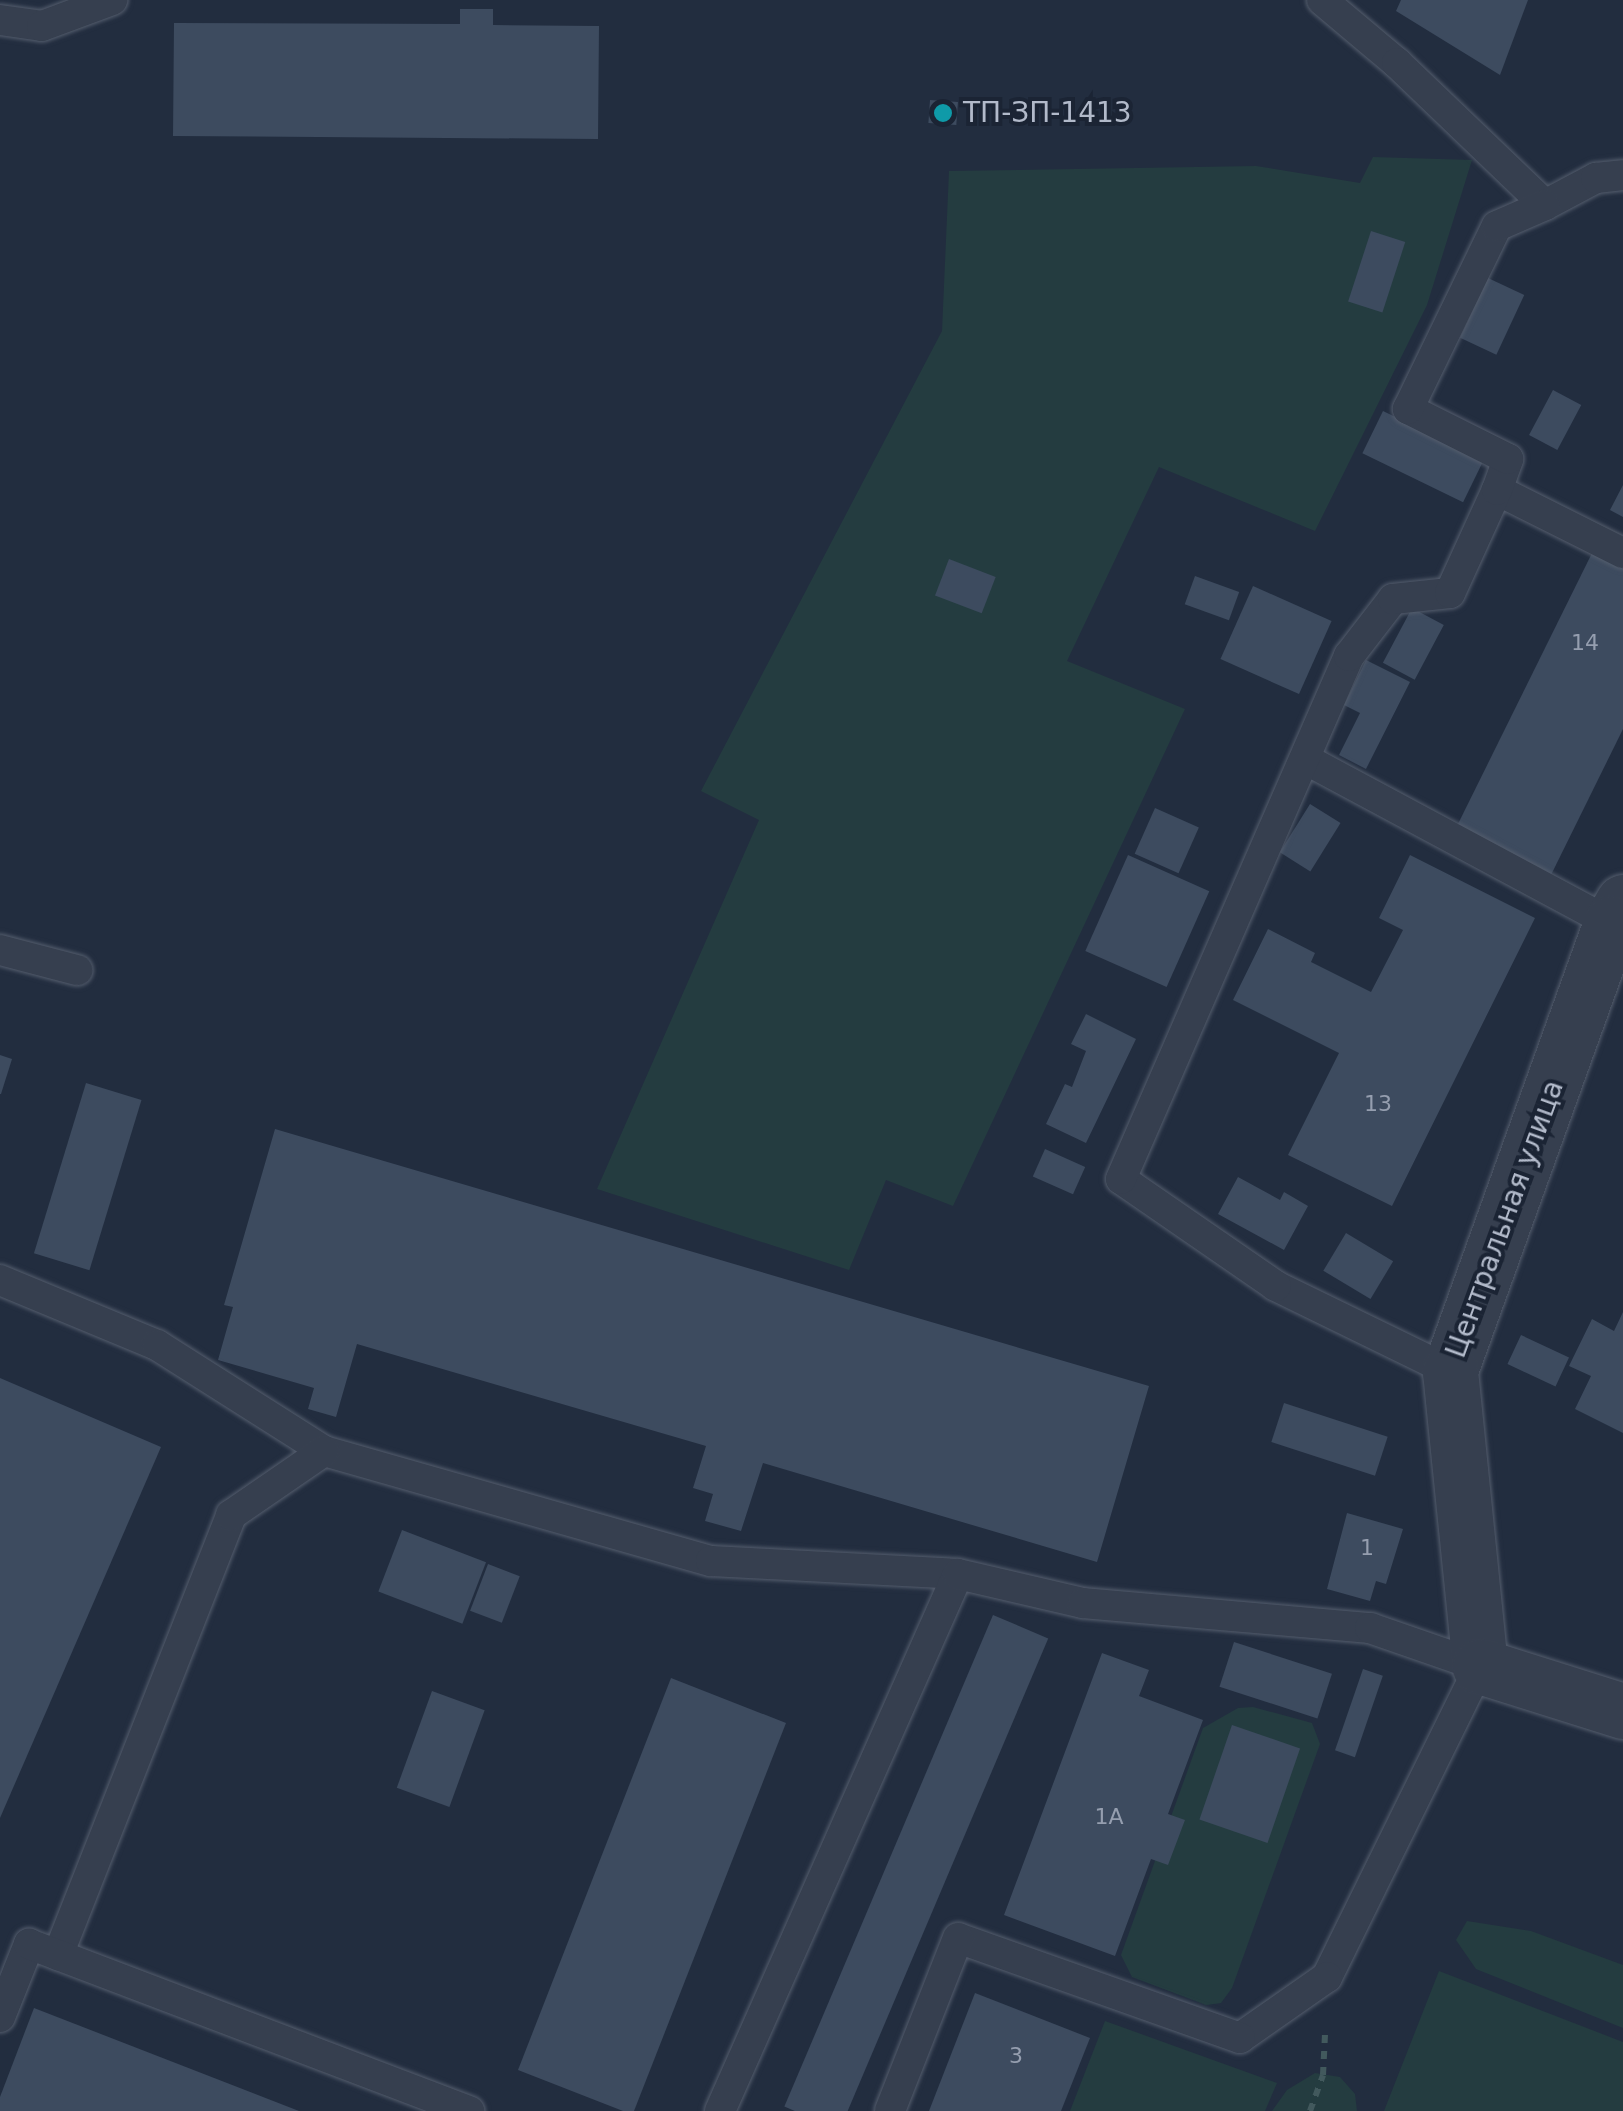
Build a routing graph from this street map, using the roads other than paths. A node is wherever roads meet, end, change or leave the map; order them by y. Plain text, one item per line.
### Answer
1 (112, 0) edge
2 (1322, 0) edge
3 (0, 20) edge
4 (1623, 175) edge
5 (1545, 206) junction
6 (1498, 490) junction
7 (1623, 553) edge
8 (1305, 759) junction
9 (1617, 912) edge
10 (0, 950) edge
11 (77, 970) dead end
12 (0, 1280) edge
13 (1450, 1371) junction
14 (324, 1452) junction
15 (958, 1574) junction
16 (1480, 1666) junction
17 (1623, 1711) edge
18 (58, 1955) junction
19 (0, 2016) edge
20 (469, 2111) edge
21 (720, 2111) edge
22 (890, 2111) edge

1 - 3 lane
2 - 5 lane
4 - 5 lane
5 - 6 lane
6 - 7 lane
6 - 8 lane
8 - 9 lane
8 - 13 lane
9 - 13 street, Центральная улица
10 - 11 lane
12 - 14 lane
13 - 16 street, Центральная улица
14 - 15 lane
14 - 18 lane
15 - 16 lane
15 - 21 lane
16 - 17 street
16 - 22 lane
18 - 19 lane
18 - 20 lane

